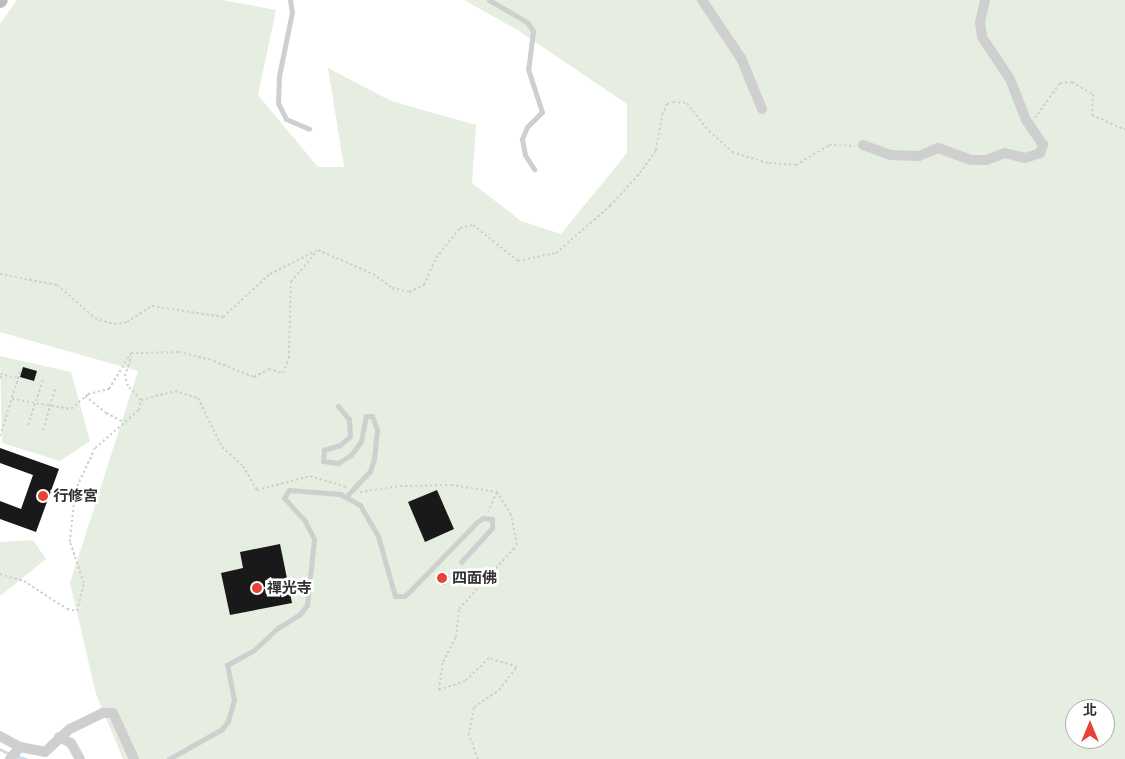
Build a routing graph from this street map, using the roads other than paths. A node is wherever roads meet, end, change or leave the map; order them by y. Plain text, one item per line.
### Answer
1 (290, 0) edge
2 (489, 0) edge
3 (702, 0) edge
4 (985, 0) edge
5 (762, 109) dead end
6 (309, 129) dead end
7 (863, 146) road end
8 (534, 169) dead end
9 (338, 406) dead end
10 (346, 497) junction
11 (461, 562) dead end
12 (0, 736) edge
13 (59, 737) junction
14 (20, 747) junction
15 (10, 759) edge
16 (80, 759) edge
17 (134, 759) edge
18 (169, 759) edge

1 - 6 lane
2 - 8 lane
3 - 5 street
4 - 7 street
9 - 10 lane
10 - 11 lane
10 - 18 lane
12 - 14 street
13 - 14 street
13 - 16 street
13 - 17 street
14 - 15 street

